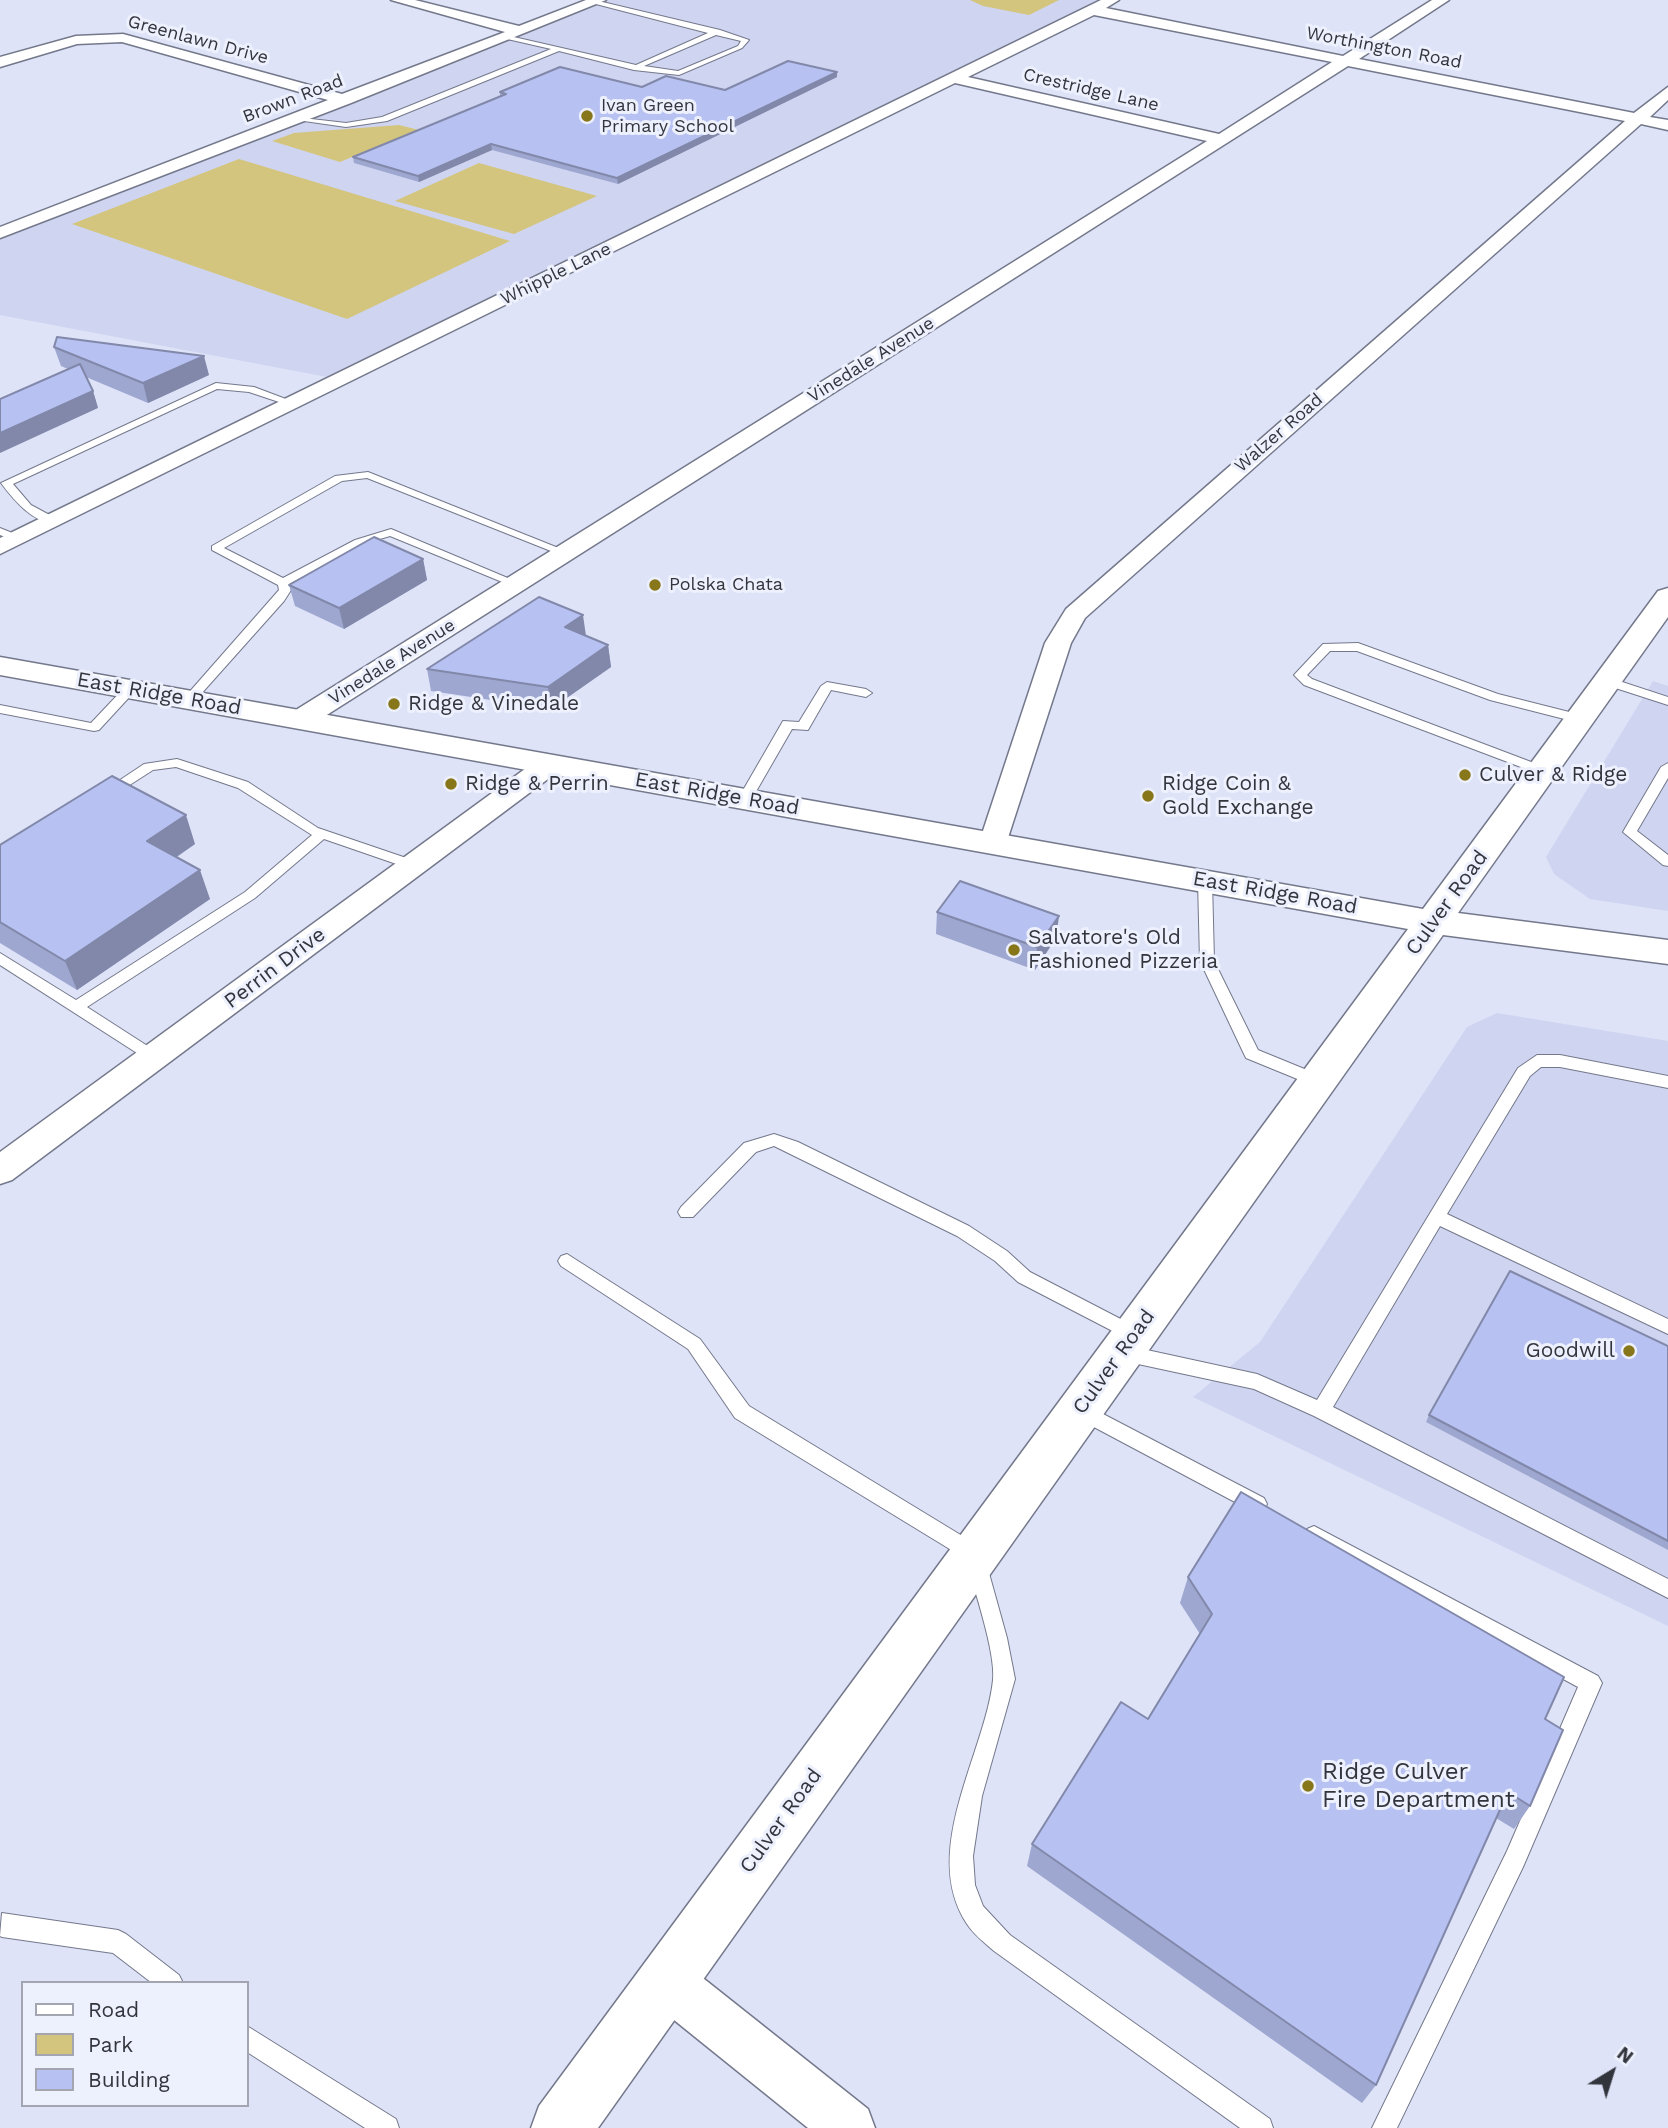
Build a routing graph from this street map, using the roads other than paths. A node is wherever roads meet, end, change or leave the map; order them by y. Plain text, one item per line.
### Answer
1 (398, 0) edge
2 (1112, 0) edge
3 (1442, 0) edge
4 (596, 1) edge
5 (1092, 10) junction
6 (718, 31) junction
7 (513, 34) junction
8 (558, 49) junction
9 (1346, 61) junction
10 (0, 62) edge
11 (634, 68) junction
12 (953, 78) junction
13 (1668, 92) edge
14 (345, 100) junction
15 (1637, 118) junction
16 (294, 119) junction
17 (1668, 125) edge
18 (1221, 139) junction
19 (0, 221) edge
20 (21, 225) junction
21 (0, 233) edge
22 (294, 404) junction
23 (53, 522) junction
24 (6, 539) edge
25 (565, 553) junction
26 (283, 583) junction
27 (516, 584) junction
28 (1668, 597) edge
29 (1, 667) edge
30 (1607, 681) junction
31 (130, 689) junction
32 (866, 693) dead end
33 (189, 700) junction
34 (1668, 701) edge
35 (0, 709) edge
36 (301, 719) junction
37 (1580, 719) junction
38 (550, 764) junction
39 (1668, 767) edge
40 (1542, 771) junction
41 (745, 799) junction
42 (92, 802) edge
43 (322, 834) junction
44 (994, 843) junction
45 (1668, 862) edge
46 (413, 866) junction
47 (1205, 881) junction
48 (1433, 922) junction
49 (1668, 953) edge
50 (0, 958) edge
51 (1668, 977) edge
52 (75, 1008) junction
53 (153, 1058) junction
54 (1318, 1081) junction
55 (1668, 1082) edge
56 (0, 1171) edge
57 (687, 1212) dead end
58 (1439, 1218) junction
59 (567, 1261) dead end
60 (1668, 1327) edge
61 (1128, 1343) junction
62 (1080, 1409) junction
63 (1321, 1410) junction
64 (1275, 1514) edge
65 (1299, 1527) edge
66 (975, 1554) junction
67 (1668, 1590) edge
68 (2, 1925) edge
69 (666, 1980) junction
70 (168, 1981) edge
71 (248, 2039) edge
72 (387, 2128) edge
73 (561, 2128) edge
74 (849, 2128) edge
75 (1261, 2128) edge
76 (1384, 2128) edge

1 - 7 street
2 - 5 street, Whipple Lane
3 - 9 street, Vinedale Avenue
4 - 6 lane
4 - 7 street, Brown Road
5 - 9 street, Worthington Road
5 - 12 street, Whipple Lane
6 - 11 lane
6 - 11 lane
7 - 8 lane
7 - 14 street, Brown Road
8 - 11 lane
8 - 16 lane
9 - 15 street, Worthington Road
9 - 18 street, Vinedale Avenue
10 - 14 street, Greenlawn Drive
12 - 18 street, Crestridge Lane
12 - 22 street, Whipple Lane
13 - 15 street, Walzer Road
14 - 16 street, Brown Road
15 - 17 street, Worthington Road
15 - 44 street, Walzer Road
16 - 20 street, Brown Road
18 - 25 street, Vinedale Avenue
19 - 20 street
20 - 21 street, Brown Road
22 - 23 street, Whipple Lane
22 - 23 lane
23 - 24 street, Whipple Lane
25 - 26 lane
25 - 27 street, Vinedale Avenue
26 - 27 lane
26 - 33 lane
27 - 36 street, Vinedale Avenue
28 - 30 main road, Culver Road
29 - 31 main road, East Ridge Road
30 - 34 lane
30 - 37 main road, Culver Road
31 - 33 main road, East Ridge Road
31 - 35 lane
32 - 41 lane
33 - 36 main road, East Ridge Road
36 - 38 main road, East Ridge Road
37 - 40 main road, Culver Road
37 - 40 lane
38 - 41 main road, East Ridge Road
38 - 46 street, Perrin Drive
39 - 45 lane
40 - 48 main road, Culver Road
41 - 44 main road, East Ridge Road
42 - 43 lane
43 - 46 lane
43 - 52 lane
44 - 47 main road, East Ridge Road
46 - 53 street, Perrin Drive
47 - 48 main road, East Ridge Road
47 - 54 lane
48 - 49 main road, East Ridge Road
48 - 51 main road, East Ridge Road
48 - 54 main road, Culver Road
50 - 52 lane
52 - 53 lane
53 - 56 street, Perrin Drive
54 - 61 main road, Culver Road
55 - 58 lane
57 - 61 lane
58 - 60 lane
58 - 63 lane
59 - 66 lane
61 - 62 main road, Culver Road
61 - 63 lane
62 - 64 lane
62 - 66 main road, Culver Road
63 - 67 lane
65 - 76 lane
66 - 69 main road, Culver Road
66 - 75 lane
68 - 70 lane
69 - 73 main road, Culver Road
69 - 74 street
71 - 72 lane

